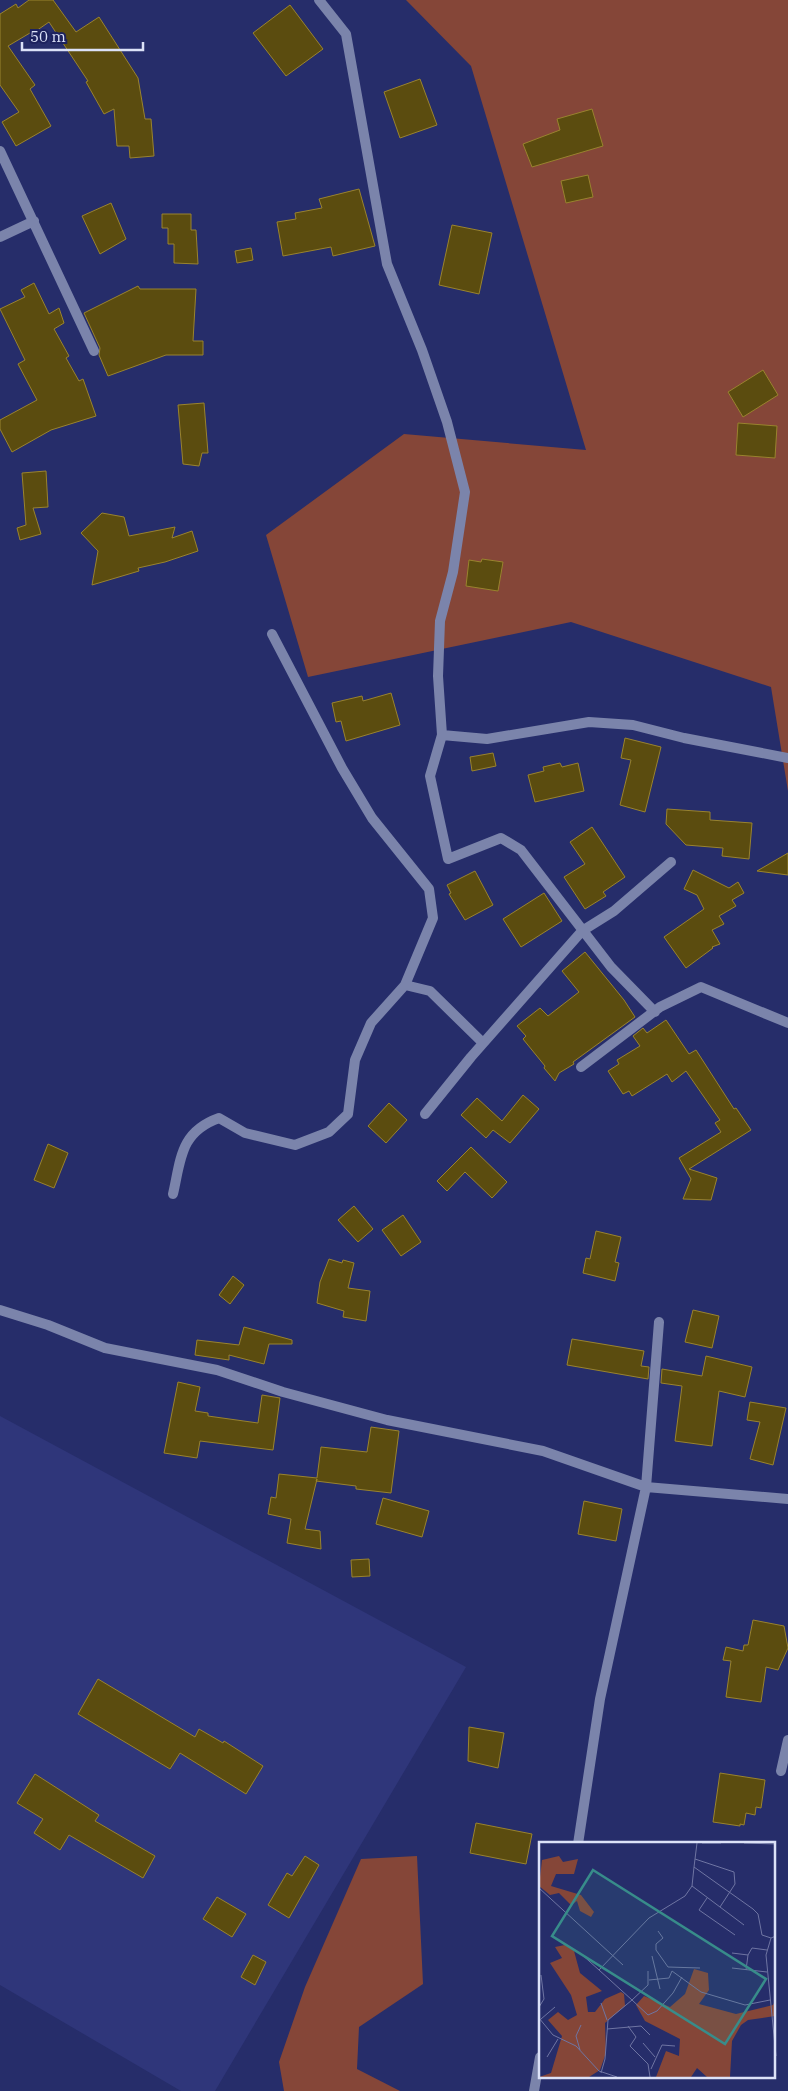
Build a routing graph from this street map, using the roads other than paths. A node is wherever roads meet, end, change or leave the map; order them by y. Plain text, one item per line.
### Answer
1 (319, 0) edge
2 (0, 151) edge
3 (34, 221) junction
4 (0, 237) edge
5 (94, 351) dead end
6 (272, 634) dead end
7 (442, 735) junction
8 (788, 758) edge
9 (671, 862) dead end
10 (582, 932) junction
11 (405, 985) junction
12 (655, 1012) junction
13 (788, 1023) edge
14 (483, 1043) junction
15 (581, 1067) dead end
16 (425, 1114) dead end
17 (173, 1194) dead end
18 (0, 1310) edge
19 (659, 1322) dead end
20 (646, 1487) junction
21 (788, 1499) edge
22 (788, 1740) edge
23 (781, 1771) dead end
24 (578, 1842) edge
25 (539, 2063) edge
26 (534, 2091) edge

1 - 7 street
2 - 3 street
3 - 4 street
3 - 5 street
6 - 11 street
7 - 8 street
7 - 10 street
9 - 10 street
10 - 12 street
10 - 14 street
11 - 14 street
11 - 17 street
12 - 13 street
12 - 15 street
14 - 16 street
18 - 20 street
19 - 20 street
20 - 21 street
20 - 24 street
22 - 23 street
25 - 26 street

